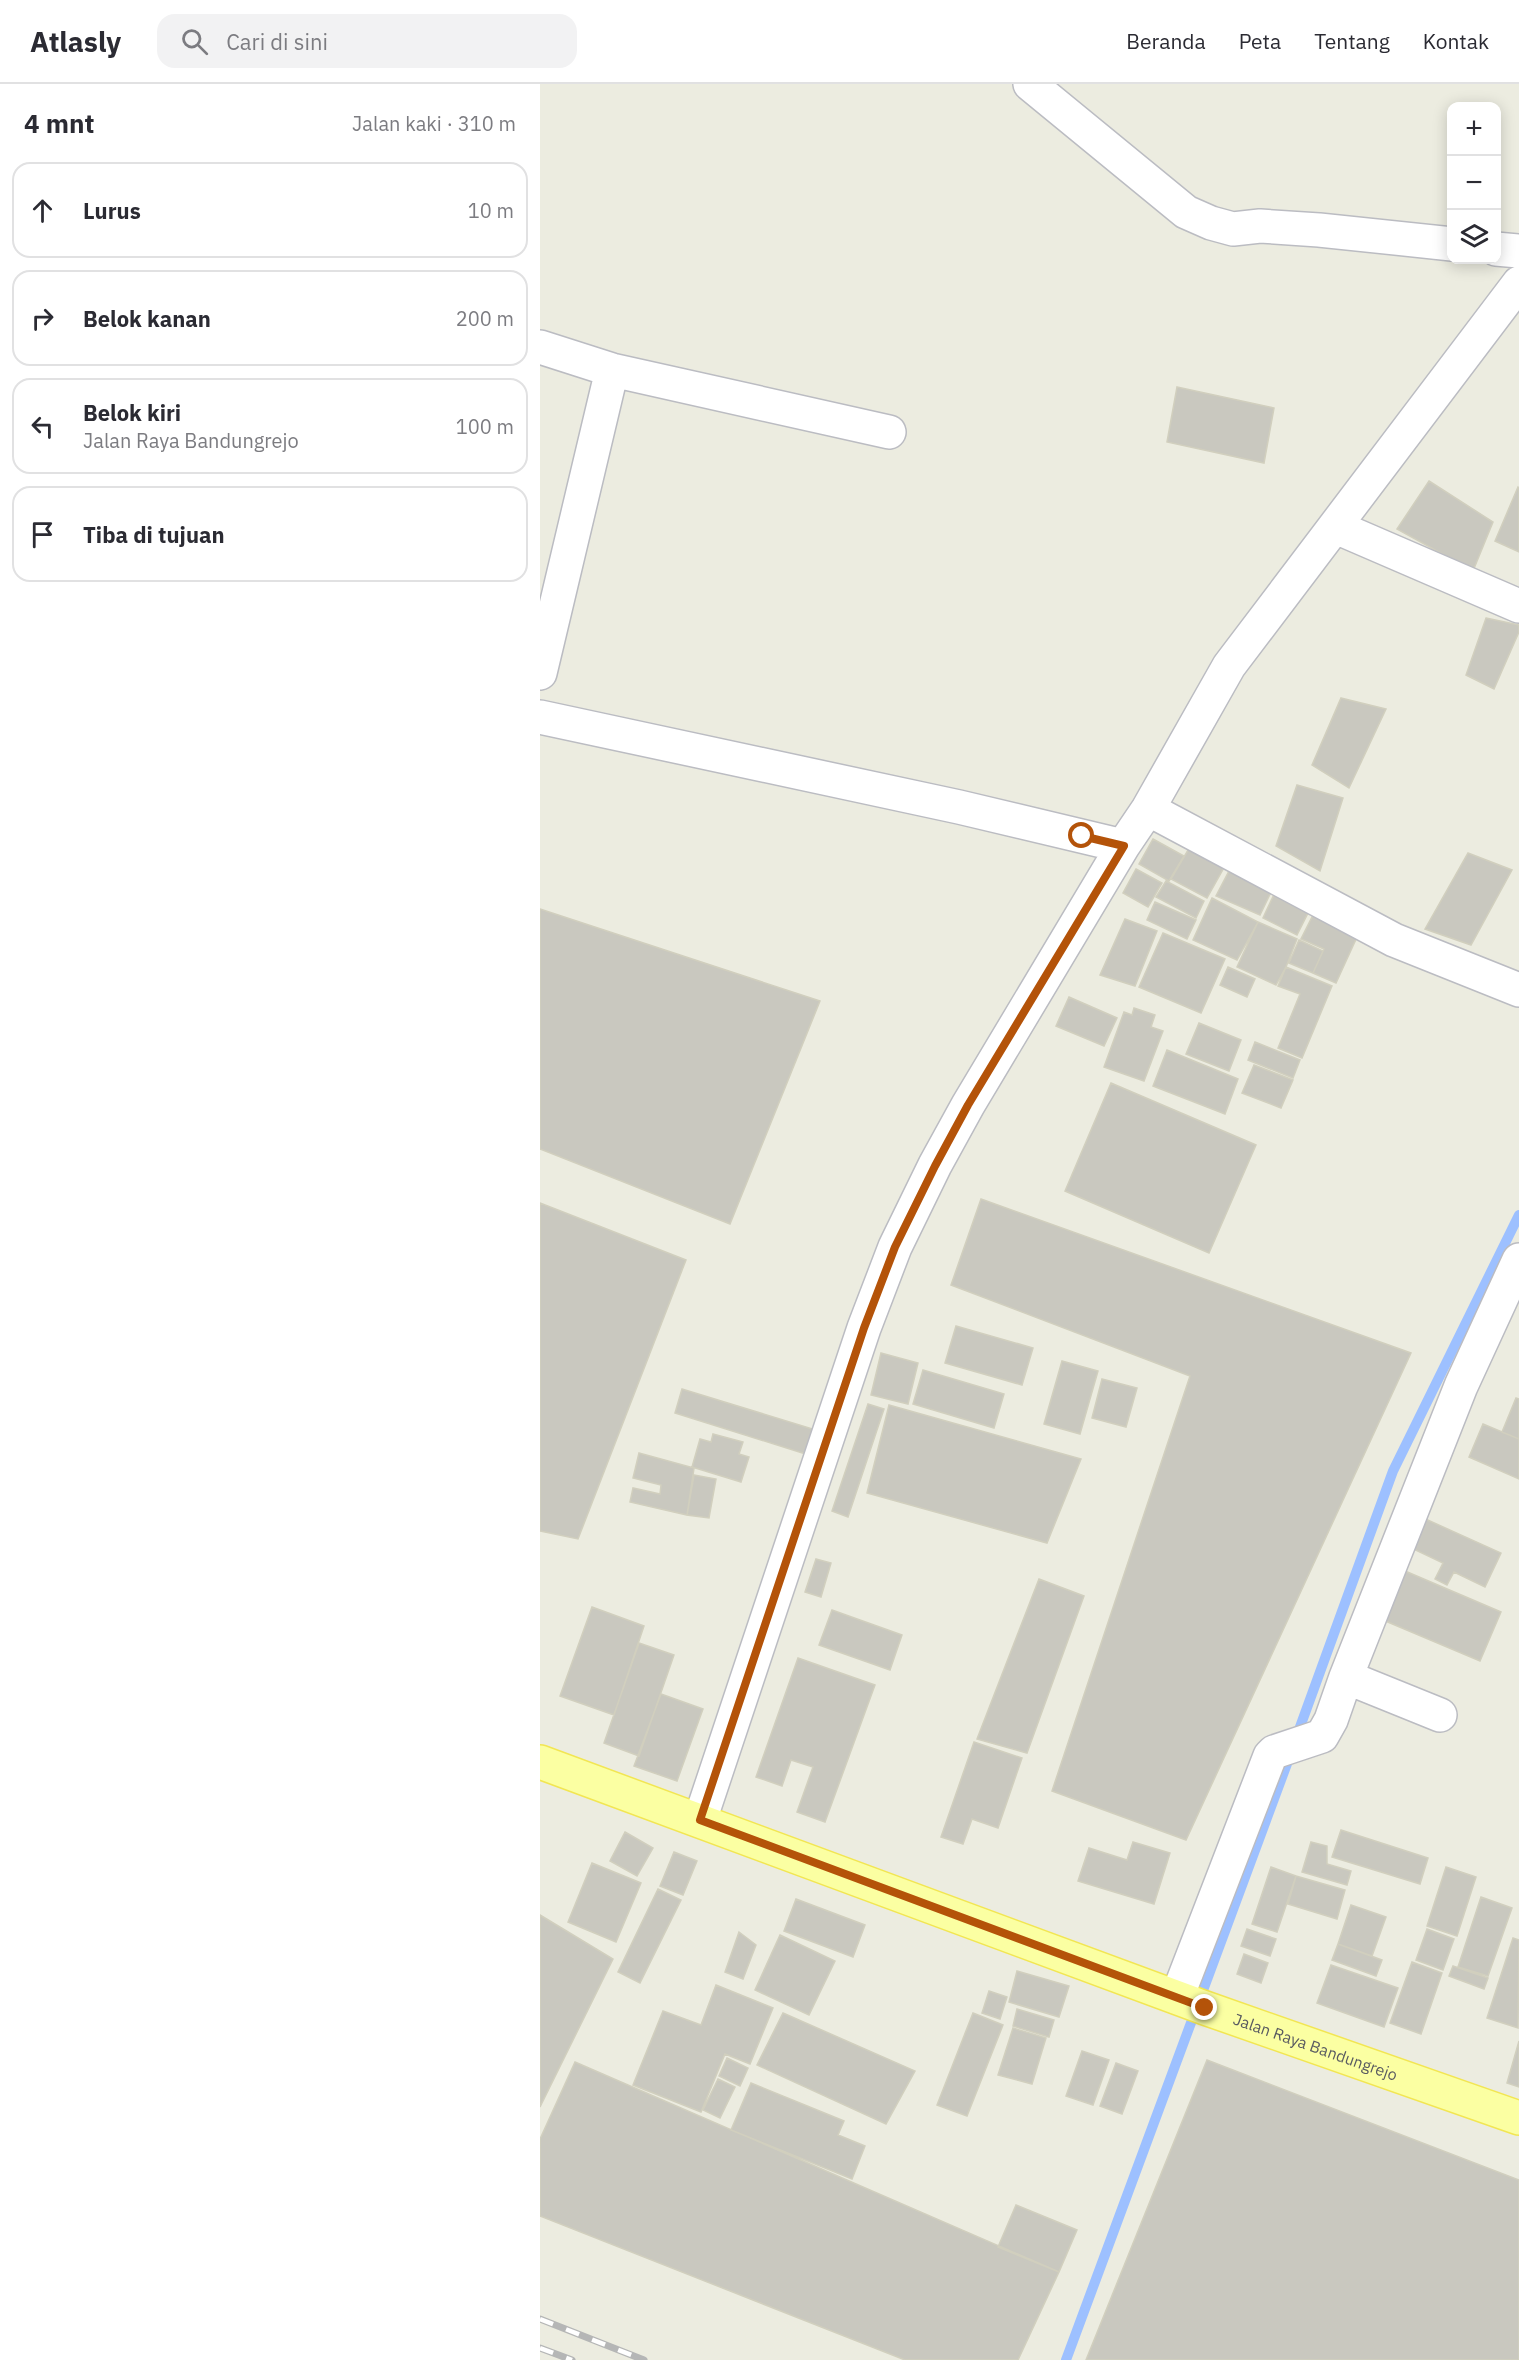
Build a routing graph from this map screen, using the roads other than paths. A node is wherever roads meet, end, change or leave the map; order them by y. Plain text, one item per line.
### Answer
1 (1030, 84) edge
2 (1447, 243) edge
3 (1501, 249) edge
4 (1519, 251) edge
5 (1519, 283) edge
6 (540, 347) edge
7 (612, 370) junction
8 (889, 432) dead end
9 (1336, 527) junction
10 (1519, 606) edge
11 (540, 673) edge
12 (540, 717) edge
13 (1148, 809) junction
14 (1124, 846) junction
15 (1519, 990) edge
16 (1519, 1260) edge
17 (1346, 1677) junction
18 (1440, 1715) dead end
19 (540, 1762) edge
20 (700, 1820) junction
21 (1188, 2001) junction
22 (1519, 2118) edge

1 - 2 street
3 - 4 street
5 - 9 street
6 - 7 street
7 - 8 street
7 - 11 street
9 - 10 street
9 - 13 street
12 - 14 street
13 - 14 street
13 - 15 street
14 - 20 street
16 - 17 street
17 - 18 street
17 - 21 street
19 - 20 main road, Jalan Raya Bandungrejo
20 - 21 main road, Jalan Raya Bandungrejo
21 - 22 main road, Jalan Raya Bandungrejo

